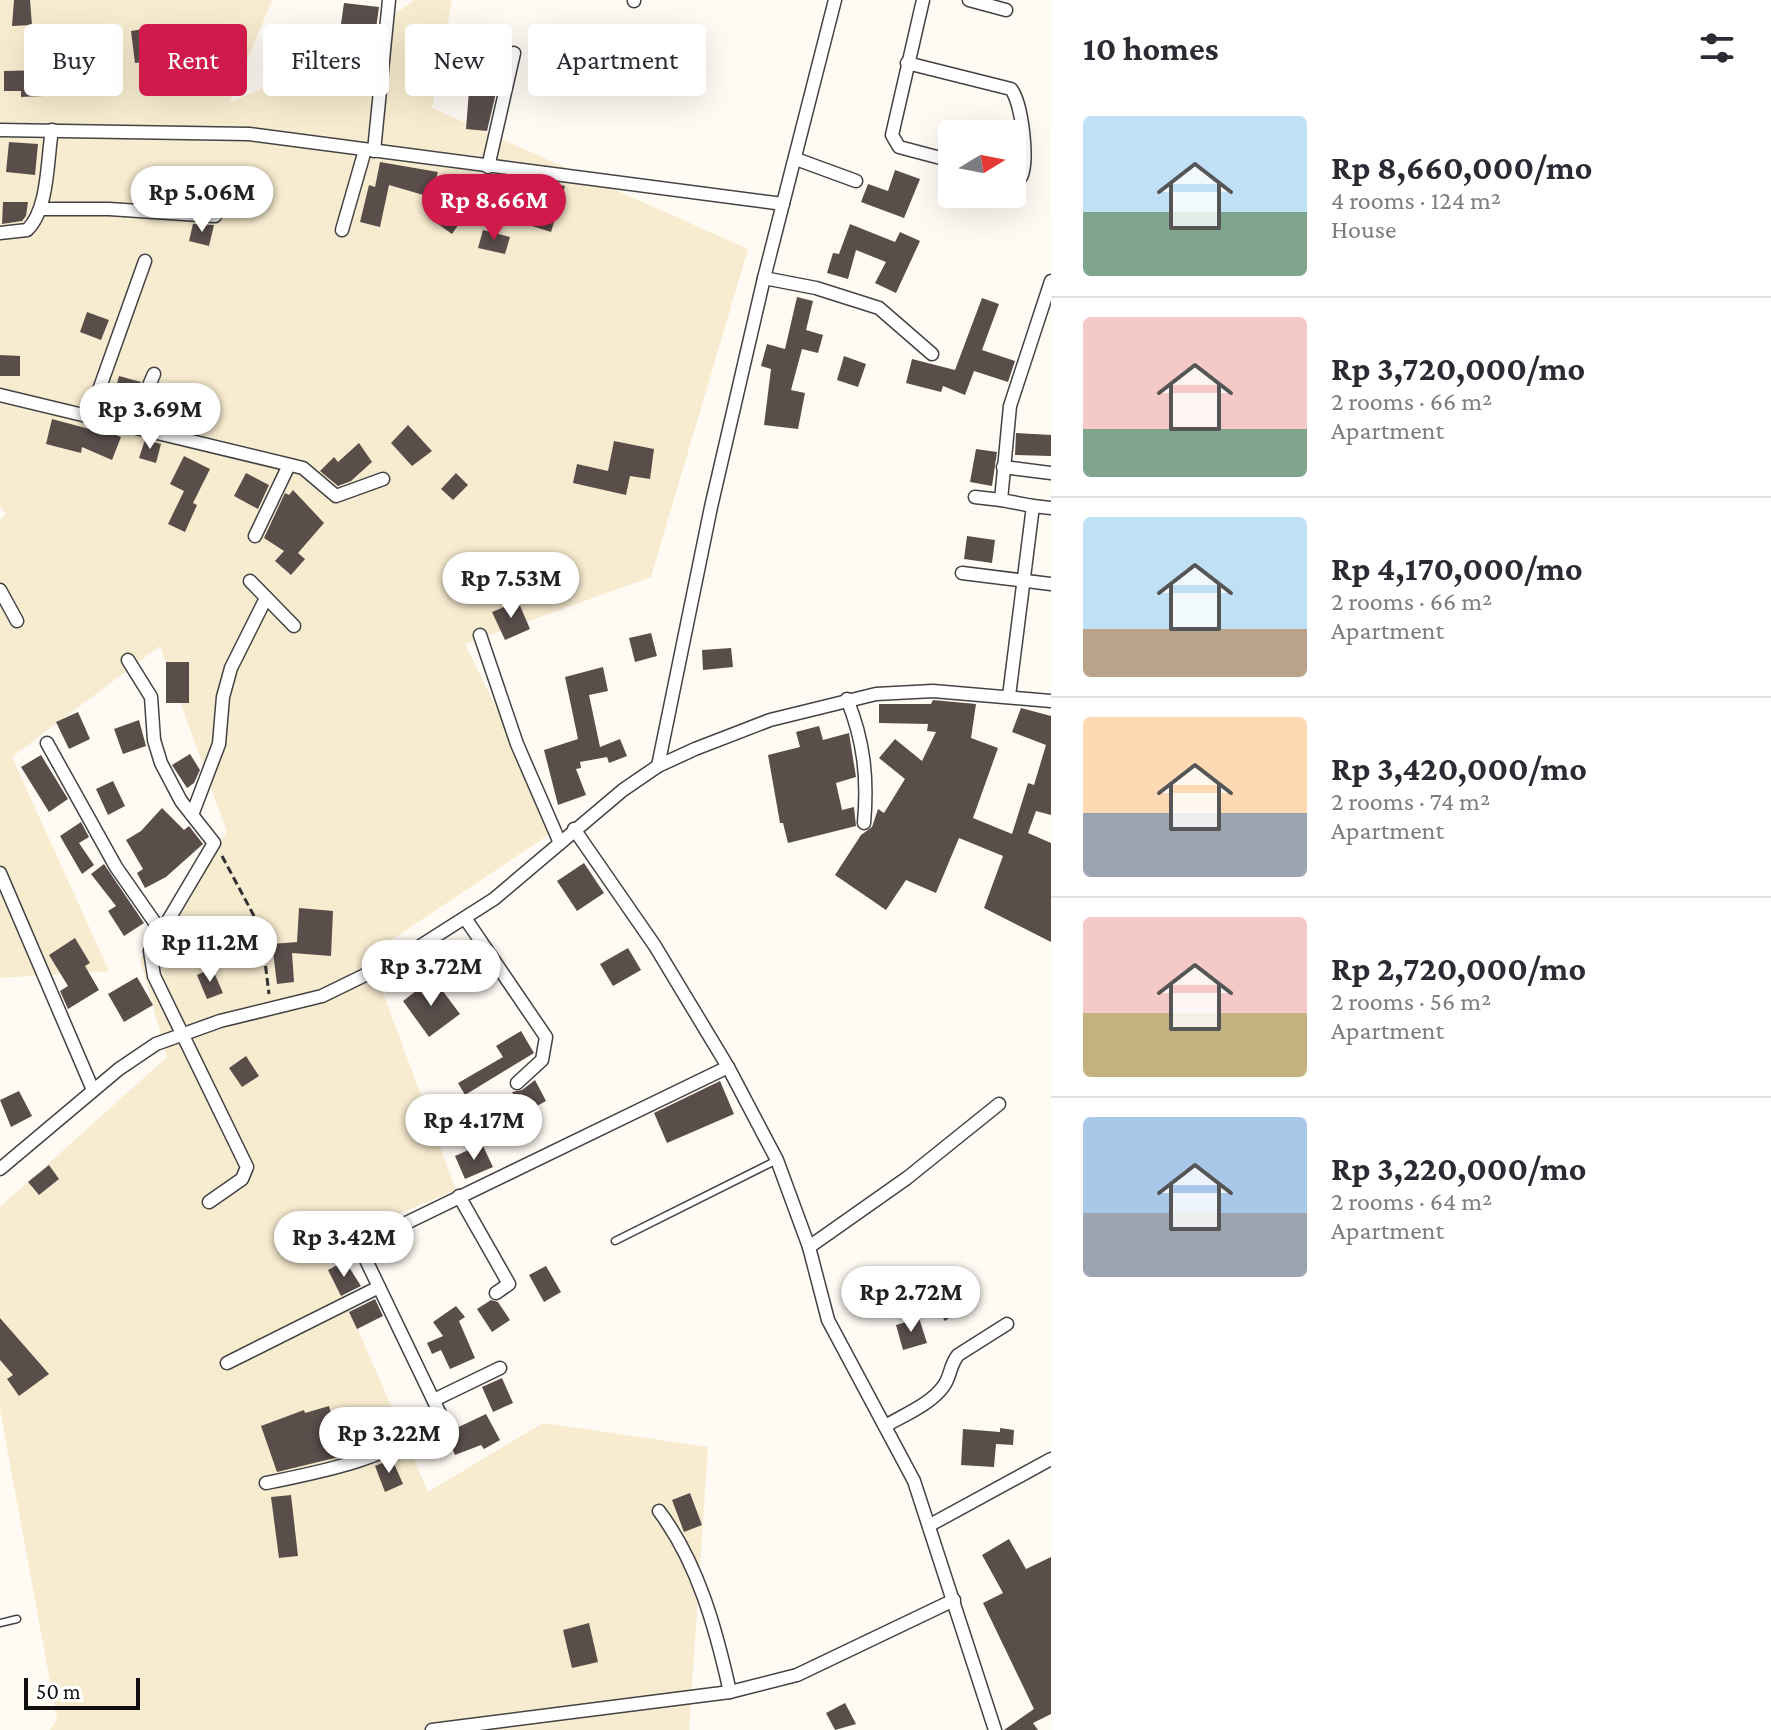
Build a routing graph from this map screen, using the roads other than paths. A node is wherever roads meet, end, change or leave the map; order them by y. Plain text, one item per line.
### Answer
1 (389, 0) edge
2 (835, 0) edge
3 (923, 0) edge
4 (971, 0) edge
5 (1006, 10) dead end
6 (514, 53) dead end
7 (907, 63) junction
8 (1020, 120) edge
9 (0, 130) edge
10 (52, 130) junction
11 (370, 150) junction
12 (938, 157) edge
13 (796, 159) junction
14 (488, 167) junction
15 (856, 181) dead end
16 (783, 204) junction
17 (40, 209) junction
18 (215, 216) dead end
19 (342, 230) dead end
20 (0, 233) edge
21 (145, 261) dead end
22 (764, 278) junction
23 (1051, 281) edge
24 (932, 354) dead end
25 (154, 374) dead end
26 (0, 395) edge
27 (89, 418) junction
28 (131, 427) junction
29 (289, 465) junction
30 (1003, 467) junction
31 (1051, 473) edge
32 (383, 479) dead end
33 (975, 497) dead end
34 (1001, 500) junction
35 (1033, 506) junction
36 (1051, 508) edge
37 (255, 536) dead end
38 (962, 573) dead end
39 (1024, 580) junction
40 (250, 581) dead end
41 (1051, 584) edge
42 (0, 590) edge
43 (266, 598) junction
44 (17, 621) dead end
45 (294, 626) dead end
46 (480, 635) dead end
47 (128, 660) dead end
48 (1009, 696) junction
49 (847, 699) junction
50 (1051, 701) edge
51 (47, 743) dead end
52 (658, 766) junction
53 (192, 815) junction
54 (864, 823) dead end
55 (574, 829) junction
56 (560, 843) junction
57 (0, 873) edge
58 (465, 918) junction
59 (160, 930) junction
60 (184, 1033) junction
61 (728, 1067) junction
62 (517, 1083) dead end
63 (93, 1090) junction
64 (999, 1104) dead end
65 (777, 1160) junction
66 (0, 1169) edge
67 (459, 1196) junction
68 (209, 1202) dead end
69 (615, 1241) dead end
70 (809, 1247) junction
71 (379, 1287) junction
72 (496, 1293) dead end
73 (1007, 1324) dead end
74 (227, 1363) dead end
75 (500, 1368) dead end
76 (436, 1399) junction
77 (887, 1425) junction
78 (1051, 1459) edge
79 (266, 1483) dead end
80 (659, 1511) dead end
81 (930, 1525) junction
82 (954, 1600) junction
83 (17, 1619) dead end
84 (0, 1623) edge
85 (730, 1692) junction
86 (432, 1730) edge
87 (995, 1730) edge

1 - 11 street
2 - 13 street
3 - 7 street
4 - 5 street
6 - 14 street
7 - 8 street
7 - 12 street
9 - 10 street
10 - 11 street
10 - 17 street
11 - 14 street
11 - 19 street
13 - 15 street
13 - 16 street
14 - 16 street
16 - 22 street
17 - 18 street
17 - 20 street
21 - 27 street
22 - 24 street
22 - 52 street
23 - 30 street
25 - 28 street
26 - 27 street
27 - 28 street
28 - 29 street
29 - 32 street
29 - 37 street
30 - 31 street
30 - 34 street
33 - 34 street
34 - 35 street
35 - 36 street
35 - 39 street
38 - 39 street
39 - 41 street
39 - 48 street
40 - 43 street
42 - 44 street
43 - 45 street
43 - 53 street
46 - 56 street
47 - 53 street
48 - 49 street
48 - 50 street
49 - 52 street
49 - 54 street
51 - 59 street
52 - 55 street
53 - 59 street
55 - 56 street
55 - 61 street
56 - 58 street
57 - 63 street
58 - 60 street
58 - 62 street
59 - 60 street
60 - 63 street
60 - 68 street
61 - 65 street
61 - 67 street
63 - 66 street
64 - 70 street
65 - 69 lane
65 - 70 street
67 - 71 street
67 - 72 street
70 - 77 street
71 - 74 street
71 - 76 street
73 - 77 street
75 - 76 street
76 - 79 street
77 - 81 street
78 - 81 street
80 - 85 street
81 - 82 street
82 - 85 street
82 - 87 street
83 - 84 lane
85 - 86 street

